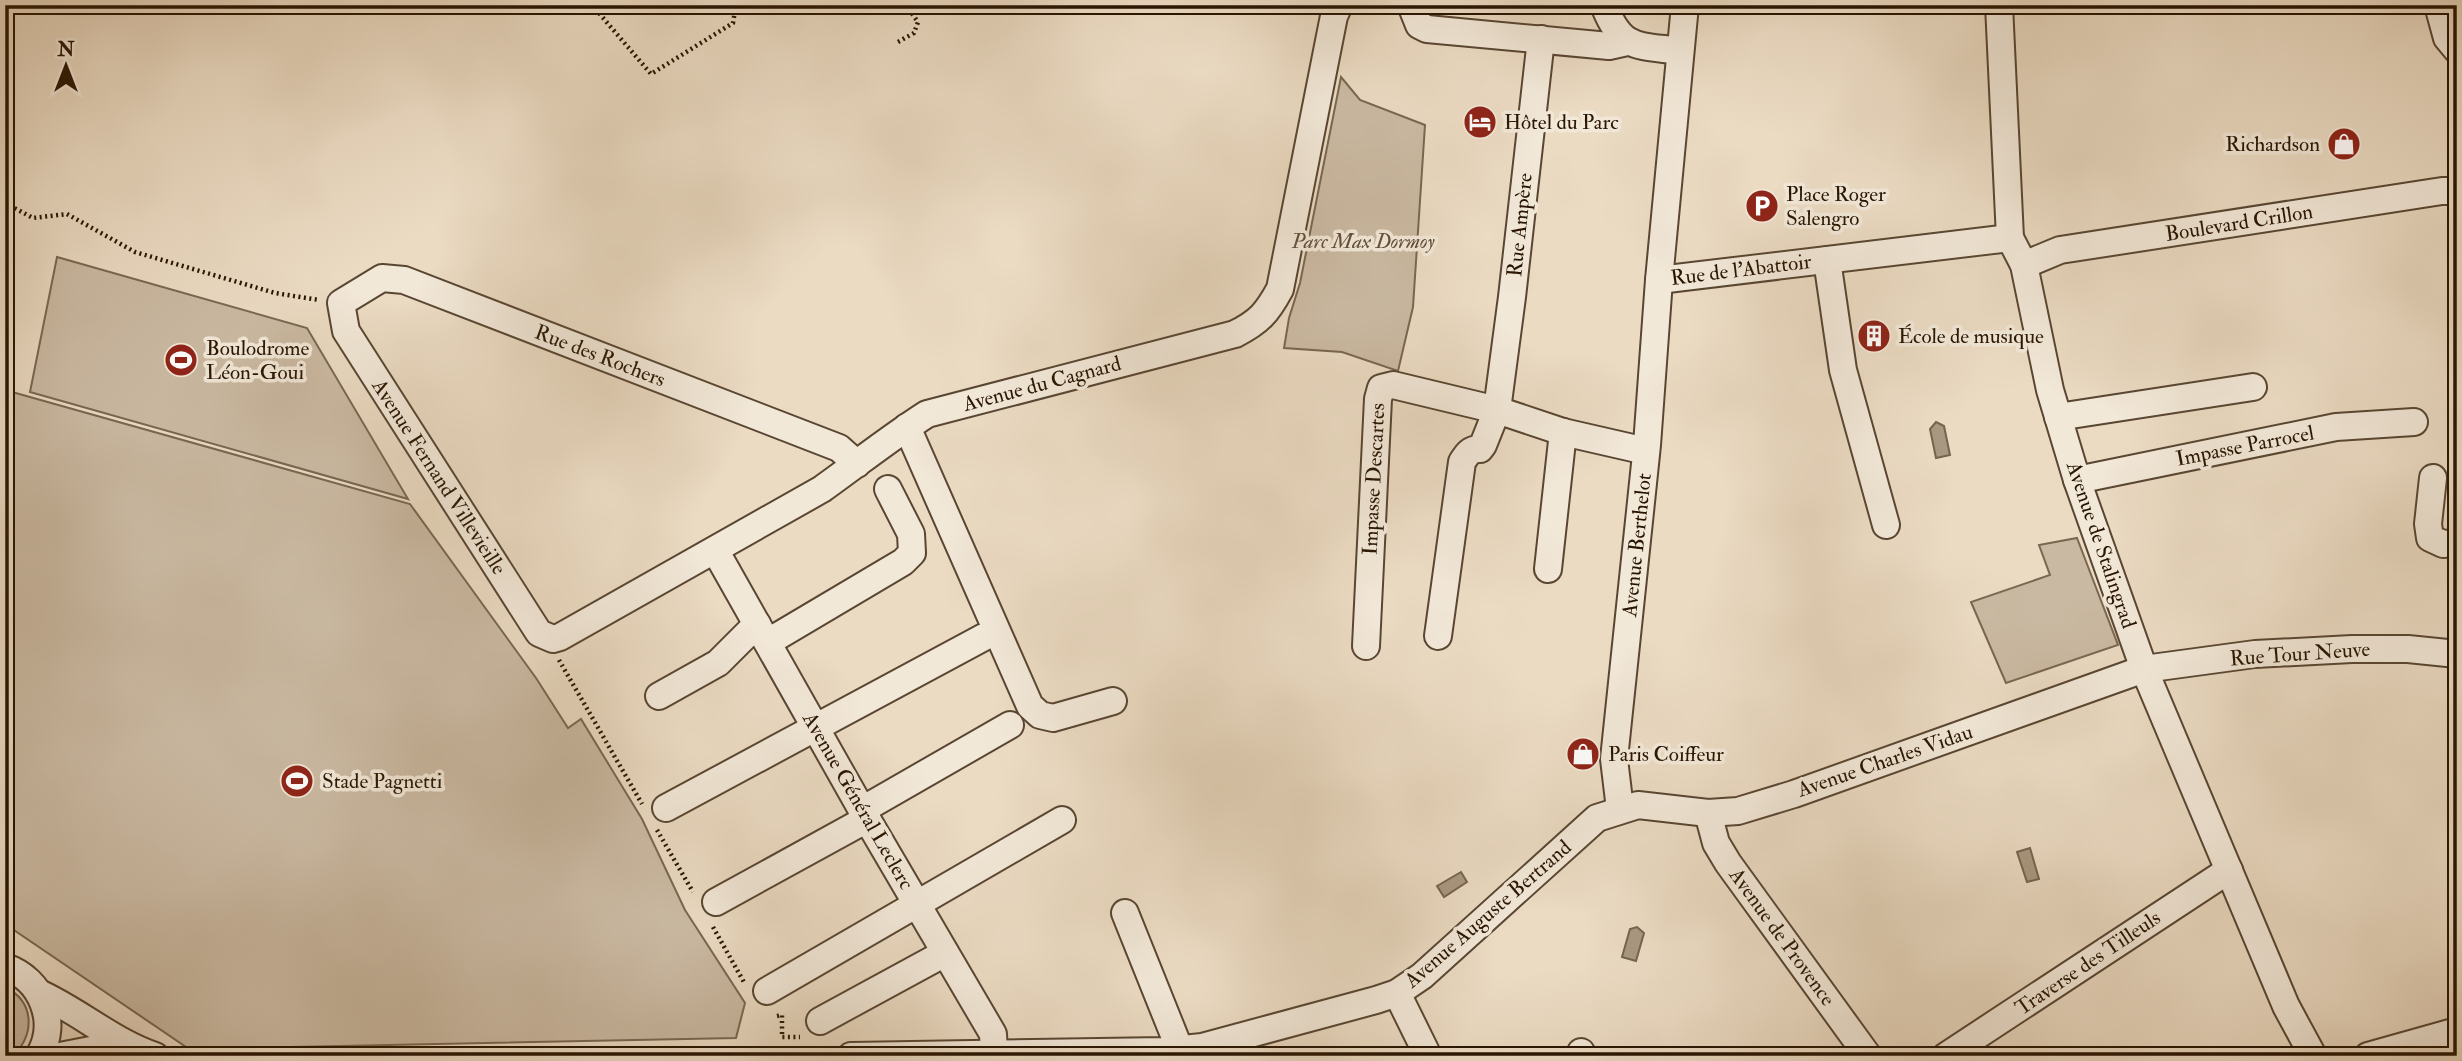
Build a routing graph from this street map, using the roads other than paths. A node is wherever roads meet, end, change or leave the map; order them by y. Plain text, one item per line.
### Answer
1 (1339, 5) edge
2 (1411, 5) edge
3 (1604, 5) edge
4 (1685, 5) edge
5 (1999, 5) edge
6 (2438, 5) edge
7 (1541, 39) junction
8 (1627, 42) junction
9 (2457, 50) edge
10 (1680, 51) junction
11 (2457, 191) edge
12 (2010, 238) junction
13 (1827, 260) junction
14 (2024, 265) junction
15 (1659, 280) junction
16 (341, 303) joint
17 (2253, 387) dead end
18 (1497, 410) junction
19 (2058, 417) junction
20 (2414, 422) dead end
21 (907, 427) junction
22 (1563, 432) junction
23 (1646, 451) junction
24 (857, 464) junction
25 (2432, 478) dead end
26 (2077, 480) junction
27 (888, 489) dead end
28 (1886, 525) dead end
29 (2457, 543) edge
30 (715, 550) junction
31 (1548, 569) dead end
32 (762, 633) junction
33 (1438, 636) dead end
34 (984, 637) dead end
35 (553, 639) joint
36 (1366, 646) dead end
37 (2457, 654) edge
38 (2144, 669) junction
39 (659, 696) dead end
40 (1113, 701) dead end
41 (1010, 725) dead end
42 (816, 727) junction
43 (1620, 809) junction
44 (1707, 813) junction
45 (655, 815) road end
46 (865, 815) junction
47 (1062, 820) dead end
48 (2229, 870) junction
49 (706, 904) road end
50 (917, 905) junction
51 (1125, 913) dead end
52 (945, 953) junction
53 (5, 967) edge
54 (39, 993) junction
55 (1396, 993) junction
56 (762, 999) road end
57 (820, 1021) dead end
58 (2457, 1031) edge
59 (1195, 1051) edge
60 (146, 1053) edge
61 (994, 1054) edge
62 (39, 1056) edge
63 (60, 1056) edge
64 (851, 1056) edge
65 (1428, 1056) edge
66 (1868, 1056) edge
67 (1946, 1056) edge
68 (2313, 1056) edge
69 (2368, 1056) edge

1 - 21 street, Avenue du Cagnard
2 - 7 street
3 - 8 street
4 - 10 street, Rue de l'Abattoir
5 - 12 street, Avenue de Stalingrad
6 - 9 street
7 - 8 street
7 - 18 street, Rue Ampère
8 - 10 street
10 - 15 street, Rue de l'Abattoir
11 - 14 street, Boulevard Crillon
12 - 13 street, Rue de l'Abattoir
12 - 14 street, Avenue de Stalingrad
13 - 15 street, Rue de l'Abattoir
13 - 28 street
14 - 19 street, Avenue de Stalingrad
15 - 23 street, Avenue Berthelot
16 - 24 street, Rue des Rochers
16 - 35 street, Avenue Fernand Villevieille
17 - 19 street
18 - 22 street
18 - 33 street, Rue Ampère
18 - 36 street, Impasse Descartes
19 - 26 street, Avenue de Stalingrad
20 - 26 street, Impasse Parrocel
21 - 24 street, Avenue du Cagnard
21 - 40 street
22 - 23 street
22 - 31 street
23 - 43 street, Avenue Berthelot
24 - 30 street, Avenue du Cagnard
25 - 29 street
26 - 38 street, Avenue de Stalingrad
27 - 32 street
30 - 32 street, Avenue Général Leclerc
30 - 35 street, Avenue du Cagnard
32 - 39 street
32 - 42 street, Avenue Général Leclerc
34 - 42 street
37 - 38 street, Rue Tour Neuve
38 - 44 street, Avenue Charles Vidau
38 - 48 street, Avenue de Stalingrad
41 - 46 street
42 - 45 street
42 - 46 street, Avenue Général Leclerc
43 - 44 street, Avenue Charles Vidau
43 - 55 street, Avenue Auguste Bertrand
44 - 66 street, Avenue de Provence
46 - 49 street
46 - 50 street, Avenue Général Leclerc
47 - 50 street
48 - 67 street, Traverse des Tilleuls
48 - 68 street, Avenue de Stalingrad
50 - 52 street, Avenue Général Leclerc
50 - 56 street
51 - 59 street
52 - 57 street
52 - 61 street, Avenue Général Leclerc
53 - 54 street
54 - 60 street
54 - 62 street
55 - 59 street, Avenue Auguste Bertrand
55 - 65 street
58 - 69 street
59 - 61 street, Avenue Auguste Bertrand
60 - 63 street
61 - 64 street, Avenue Auguste Bertrand

